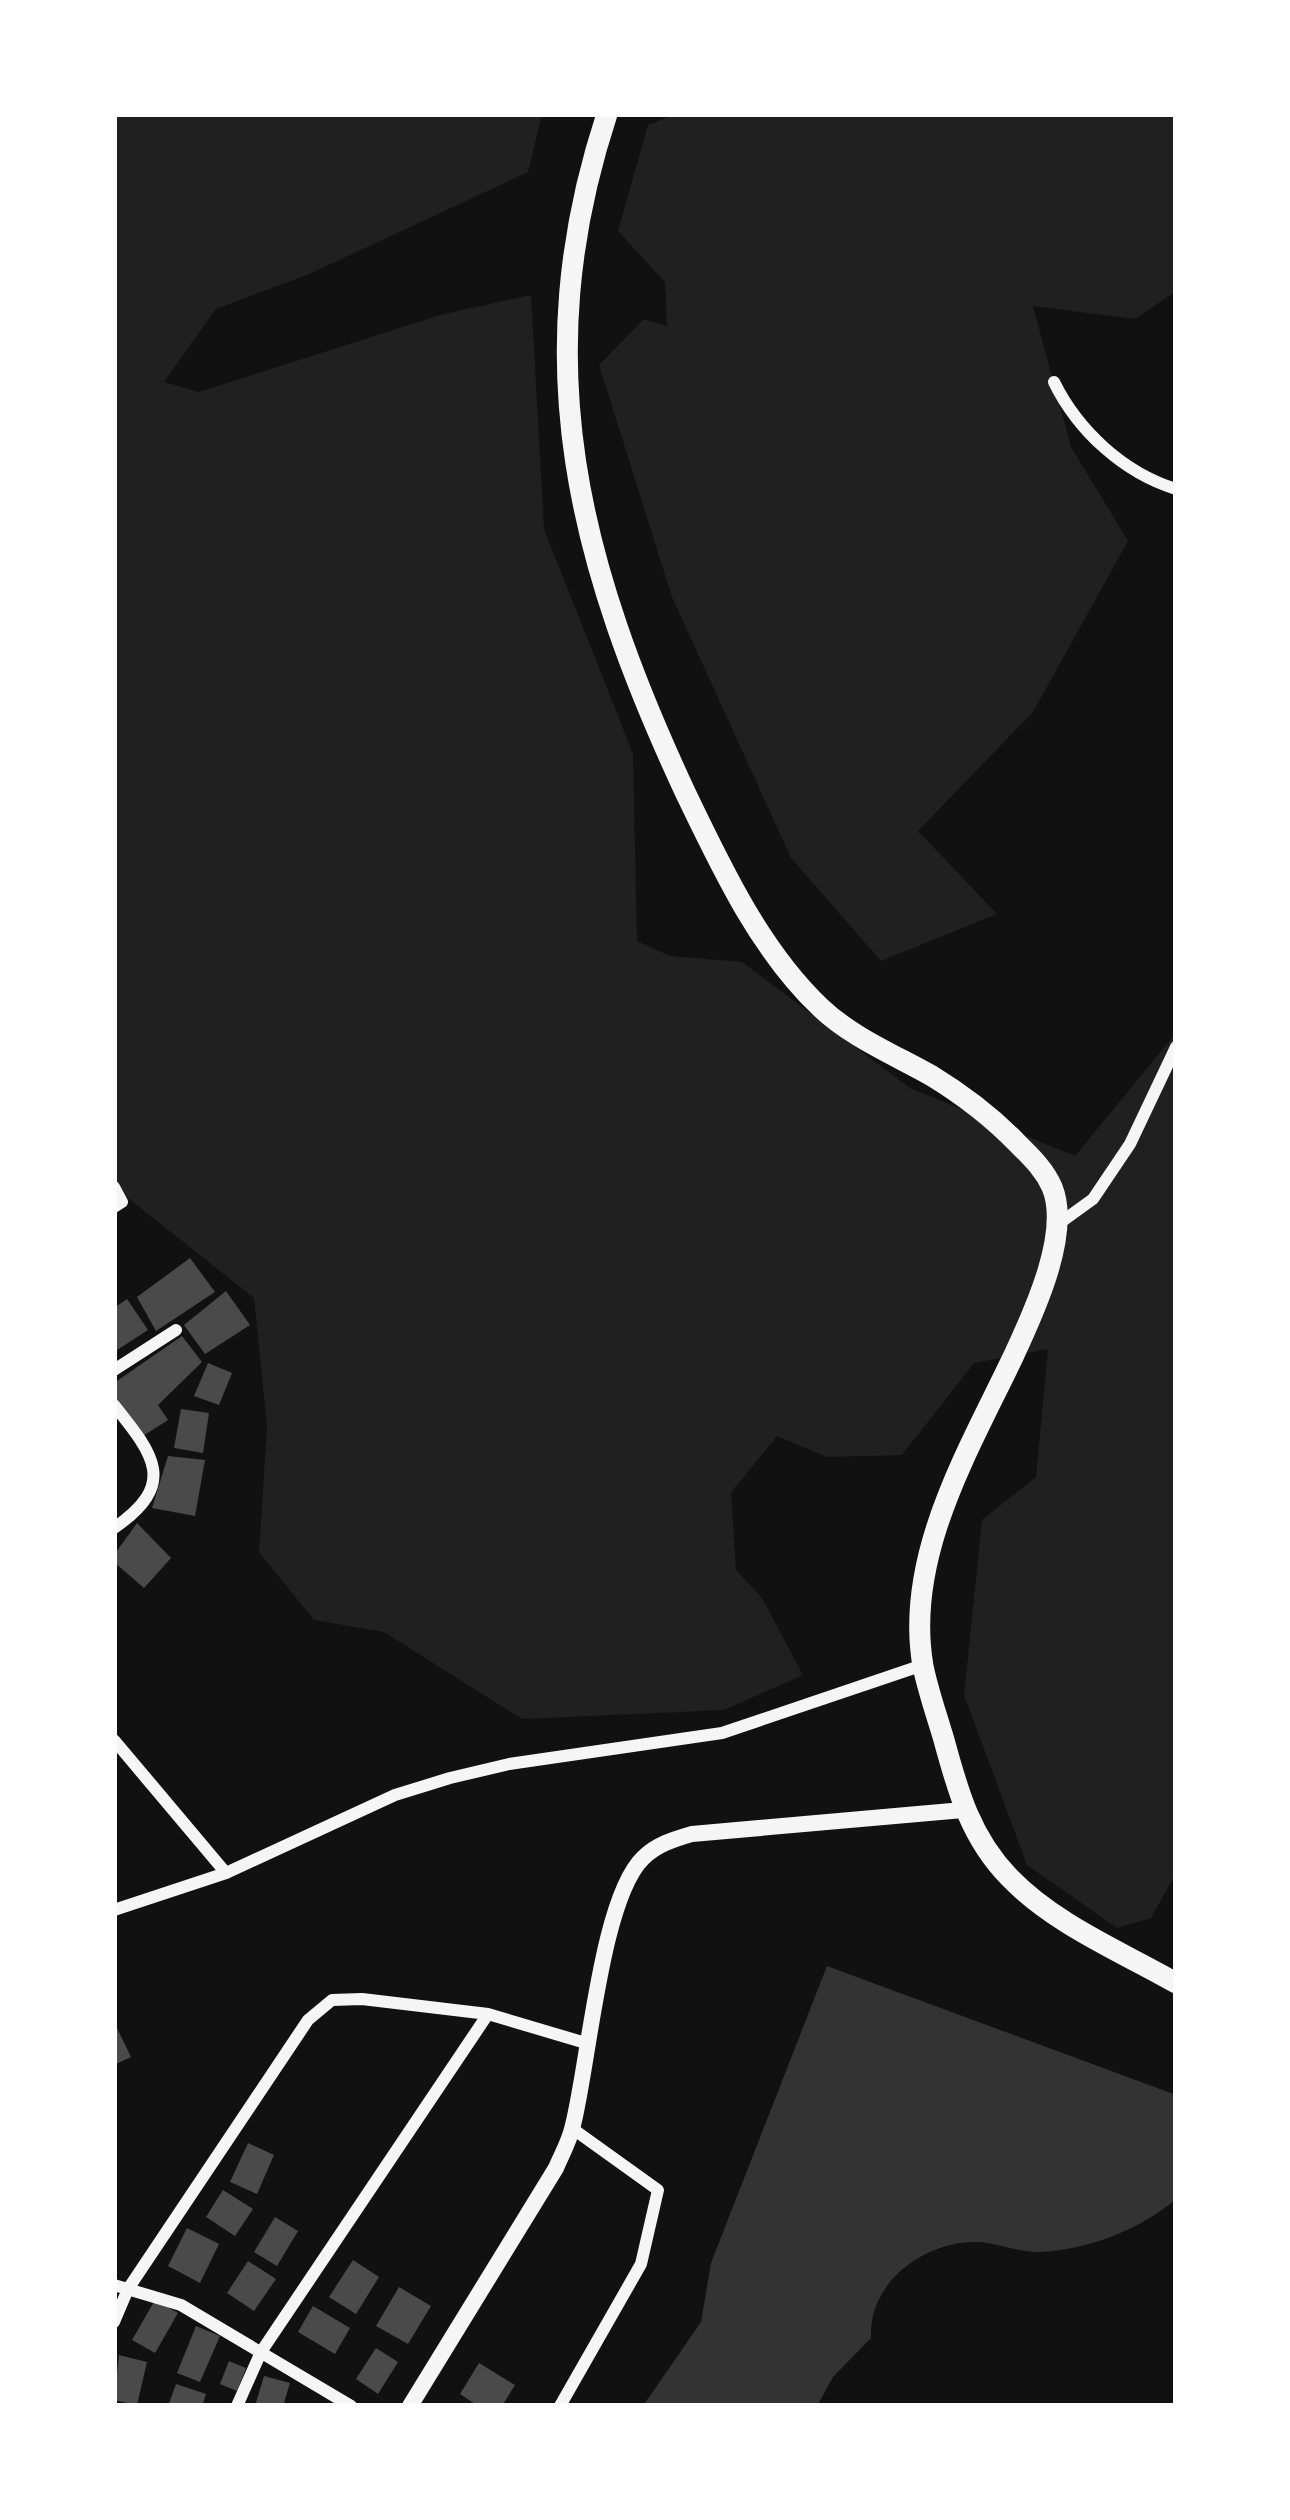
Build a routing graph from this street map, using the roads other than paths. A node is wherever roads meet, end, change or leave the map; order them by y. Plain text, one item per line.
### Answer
1 (607, 114) edge
2 (1054, 382) dead end
3 (1176, 489) edge
4 (1176, 1047) edge
5 (114, 1187) edge
6 (114, 1207) edge
7 (1057, 1225) junction
8 (176, 1330) dead end
9 (114, 1370) edge
10 (114, 1406) edge
11 (128, 1423) junction
12 (114, 1433) edge
13 (114, 1528) edge
14 (923, 1665) junction
15 (114, 1740) edge
16 (962, 1810) junction
17 (226, 1874) junction
18 (114, 1910) edge
19 (1176, 1983) edge
20 (488, 2014) junction
21 (589, 2044) junction
22 (572, 2129) junction
23 (121, 2287) edge
24 (114, 2322) edge
25 (261, 2352) junction
26 (237, 2406) edge
27 (350, 2406) edge
28 (410, 2406) edge
29 (560, 2406) edge

1 - 7 main road
2 - 3 street
4 - 7 street
5 - 6 street
7 - 14 main road
8 - 9 street
10 - 11 street
11 - 12 street
11 - 13 street
14 - 16 main road
14 - 17 street
15 - 17 street
16 - 19 main road
16 - 21 street
17 - 18 street
20 - 21 street
20 - 23 street
20 - 25 street
21 - 22 street
22 - 28 street
22 - 29 street
23 - 24 street
23 - 25 street
25 - 26 street
25 - 27 street

